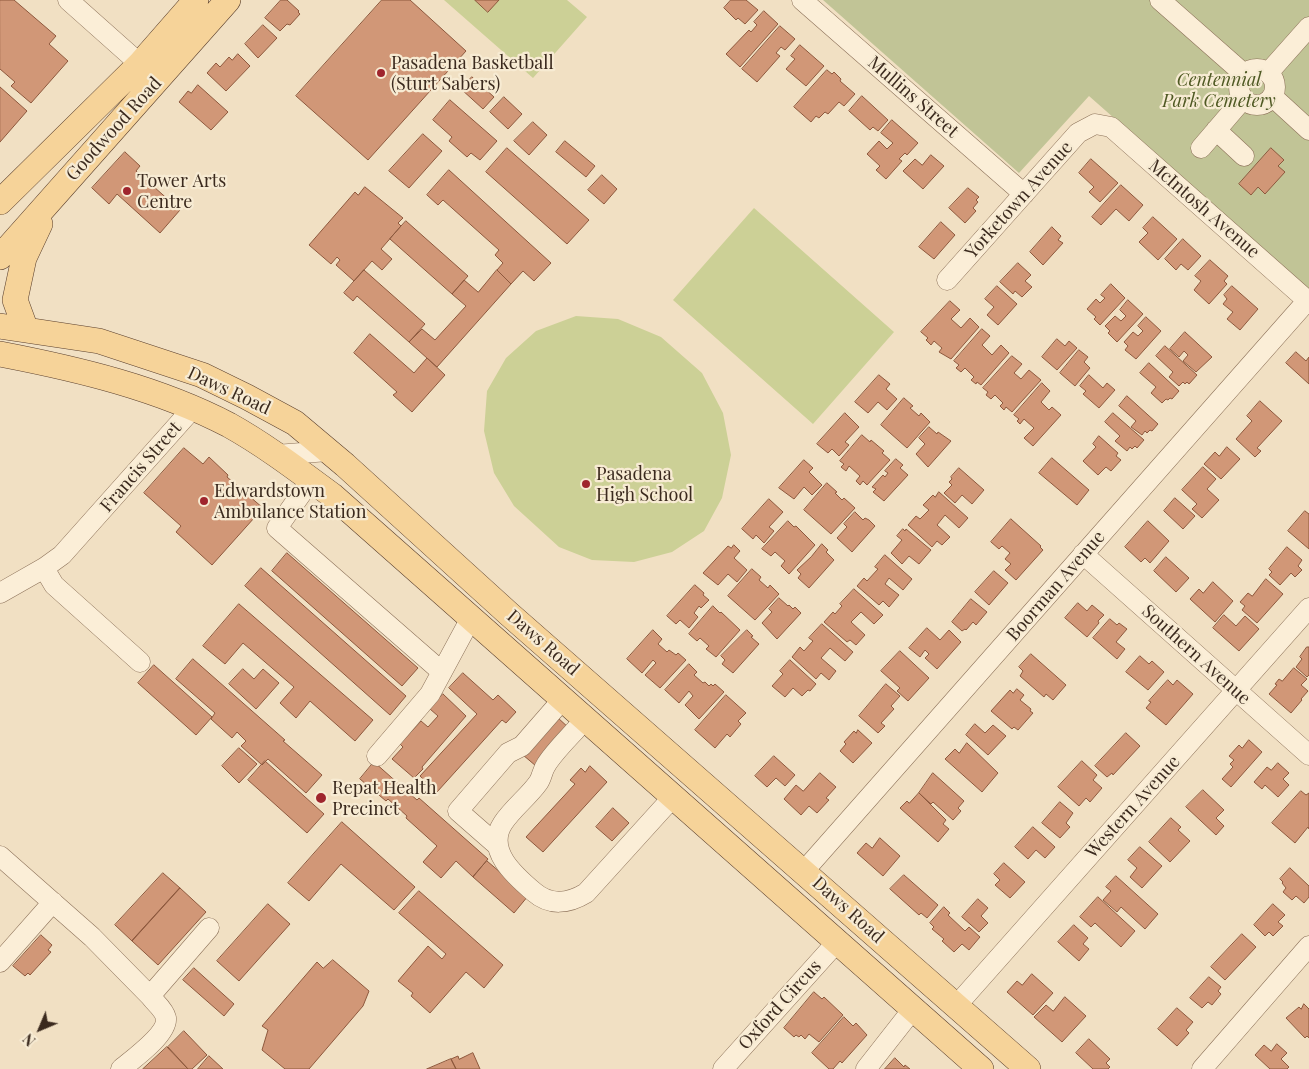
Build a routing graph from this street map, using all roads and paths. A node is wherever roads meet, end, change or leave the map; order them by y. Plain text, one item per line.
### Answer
1 (68, 0) edge
2 (196, 0) edge
3 (228, 0) edge
4 (802, 0) edge
5 (1160, 0) edge
6 (1309, 27) edge
7 (140, 64) junction
8 (1269, 72) junction
9 (1244, 74) junction
10 (1272, 97) junction
11 (1243, 99) junction
12 (1095, 124) joint
13 (1216, 130) junction
14 (1309, 130) edge
15 (1201, 148) dead end
16 (1244, 156) dead end
17 (1024, 194) junction
18 (53, 198) junction
19 (0, 202) edge
20 (0, 257) edge
21 (947, 280) dead end
22 (1308, 301) edge
23 (0, 326) edge
24 (26, 330) junction
25 (7, 358) edge
26 (202, 375) junction
27 (194, 408) junction
28 (230, 426) junction
29 (328, 450) junction
30 (276, 455) junction
31 (311, 480) junction
32 (400, 515) junction
33 (1083, 554) junction
34 (44, 568) junction
35 (0, 593) edge
36 (1309, 608) edge
37 (465, 612) junction
38 (509, 614) junction
39 (140, 662) dead end
40 (442, 672) junction
41 (592, 686) junction
42 (1236, 691) junction
43 (563, 699) junction
44 (586, 719) junction
45 (1309, 754) edge
46 (377, 756) dead end
47 (673, 797) junction
48 (498, 846) junction
49 (0, 856) edge
50 (755, 869) junction
51 (804, 871) junction
52 (53, 902) junction
53 (209, 928) dead end
54 (829, 935) junction
55 (1309, 946) edge
56 (0, 962) edge
57 (150, 996) junction
58 (956, 1006) junction
59 (913, 1009) junction
60 (121, 1069) edge
61 (723, 1069) edge
62 (866, 1069) edge
63 (981, 1069) edge
64 (1028, 1069) edge
65 (1202, 1069) edge

1 - 7 street
2 - 7 main road, Goodwood Road
3 - 18 main road, Goodwood Road
4 - 17 street, Mullins Street
5 - 9 street
6 - 8 street
7 - 19 main road, Goodwood Road
8 - 9 street
8 - 10 street
9 - 11 street
10 - 11 street
10 - 14 street
11 - 13 street
12 - 17 street, Yorketown Avenue
12 - 22 street, McIntosh Avenue
13 - 15 street
13 - 16 street
17 - 21 street, Yorketown Avenue
18 - 20 main road, Goodwood Road
18 - 24 main road
22 - 33 street, Boorman Avenue
23 - 24 main road, Daws Road
24 - 26 main road, Daws Road
25 - 27 main road, Daws Road
26 - 28 main road
26 - 29 main road, Daws Road
27 - 28 main road, Daws Road
27 - 34 street, Francis Street
28 - 30 main road, Daws Road
29 - 30 street
29 - 32 main road, Daws Road
30 - 31 main road, Daws Road
31 - 37 main road, Daws Road
31 - 40 street
32 - 37 main road
32 - 38 main road, Daws Road
33 - 42 street, Southern Avenue
33 - 51 street, Boorman Avenue
34 - 35 street, Francis Street
34 - 39 street
36 - 42 street, Western Avenue
37 - 38 main road
37 - 40 street
37 - 43 main road, Daws Road
38 - 41 main road, Daws Road
40 - 46 street
41 - 43 main road
41 - 44 main road
41 - 51 main road, Daws Road
42 - 45 street, Southern Avenue
42 - 58 street, Western Avenue
43 - 44 main road, Daws Road
43 - 48 street
44 - 47 main road, Daws Road
44 - 48 street
47 - 48 street
47 - 50 main road, Daws Road
49 - 52 street
50 - 51 main road
50 - 54 main road, Daws Road
51 - 54 main road
51 - 58 main road, Daws Road
52 - 56 street
52 - 57 street
53 - 57 street
54 - 59 main road, Daws Road
54 - 61 street, Oxford Circus
55 - 65 street
57 - 60 street
58 - 64 main road, Daws Road
59 - 62 street
59 - 63 main road, Daws Road

